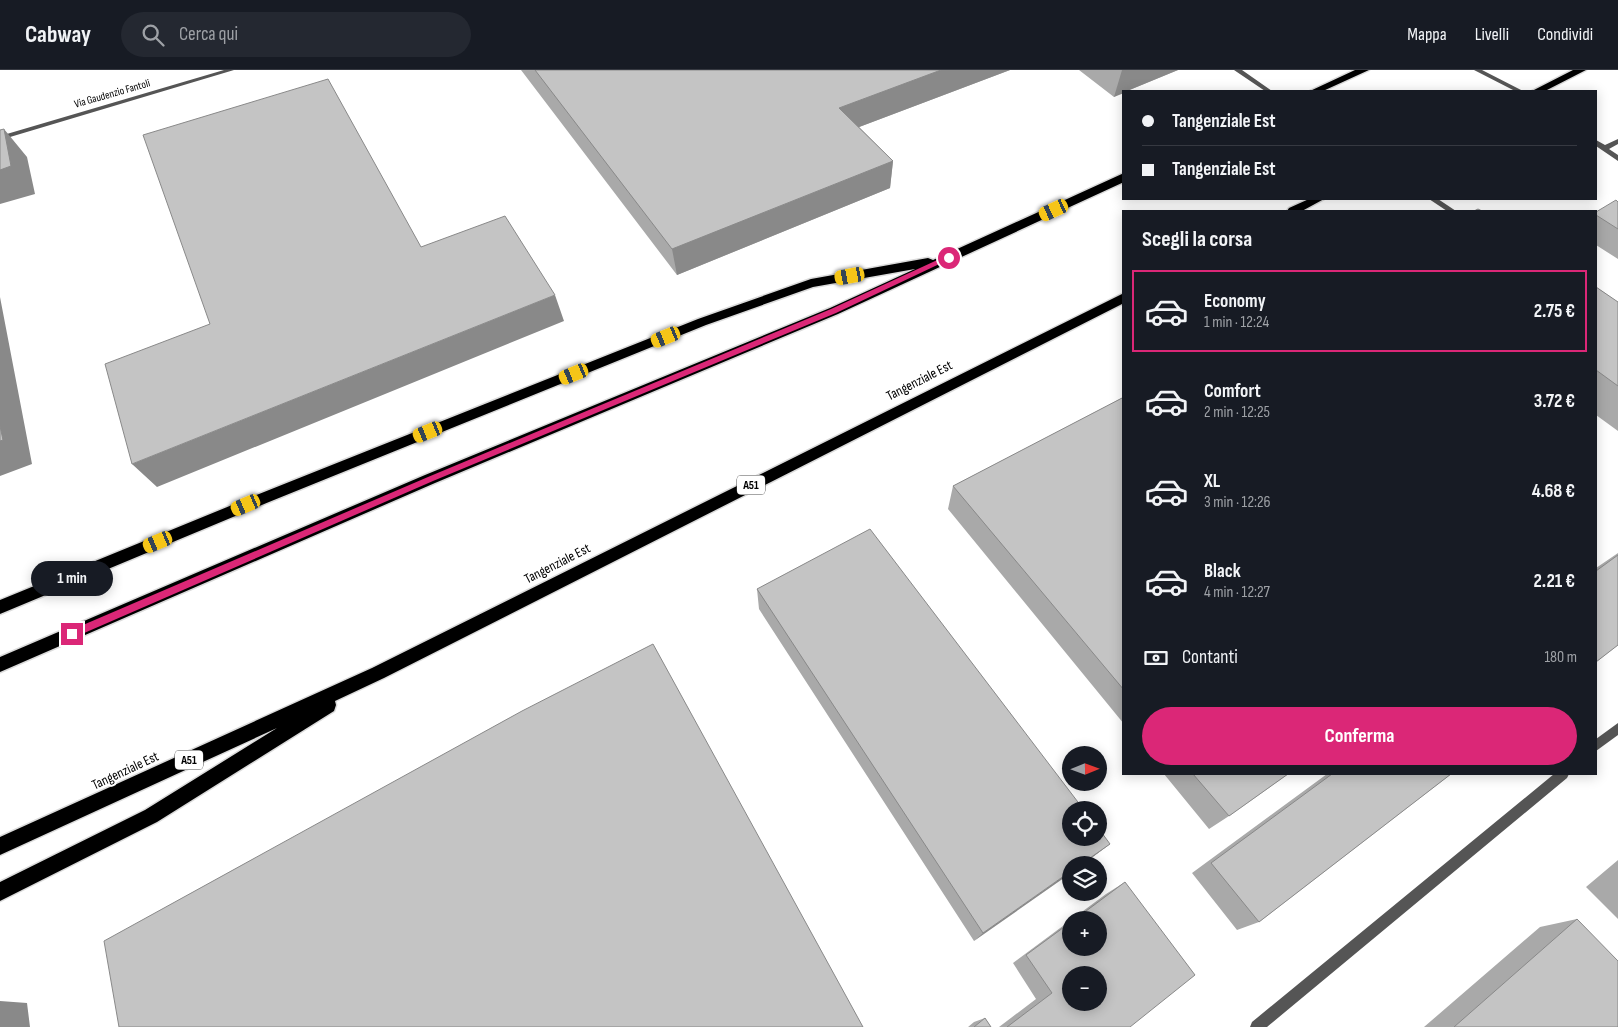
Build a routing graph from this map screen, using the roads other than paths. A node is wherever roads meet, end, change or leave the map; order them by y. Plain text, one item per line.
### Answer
1 (231, 70) edge
2 (1237, 70) edge
3 (1364, 70) edge
4 (1477, 70) edge
5 (1581, 70) edge
6 (1268, 90) edge
7 (1317, 90) edge
8 (1518, 90) edge
9 (1540, 90) edge
10 (0, 138) edge
11 (1618, 141) edge
12 (1597, 143) edge
13 (1605, 148) junction
14 (1618, 159) edge
15 (1122, 178) edge
16 (1316, 200) edge
17 (1435, 200) edge
18 (1295, 210) edge
19 (1450, 210) edge
20 (949, 258) junction
21 (1122, 298) edge
22 (0, 607) edge
23 (0, 665) edge
24 (378, 673) junction
25 (1618, 728) edge
26 (1597, 745) edge
27 (1562, 775) edge
28 (0, 846) edge
29 (0, 892) edge
30 (1257, 1027) edge

1 - 10 street, Via Gaudenzio Fantoli
2 - 6 street
3 - 7 highway
4 - 8 street
5 - 9 highway
11 - 13 street
12 - 13 street
13 - 14 street
15 - 20 highway
16 - 18 highway
17 - 19 street
20 - 22 highway
20 - 23 highway
21 - 24 highway, Tangenziale Est / A51
24 - 28 highway, Tangenziale Est / A51
24 - 29 highway
25 - 26 street
27 - 30 street

